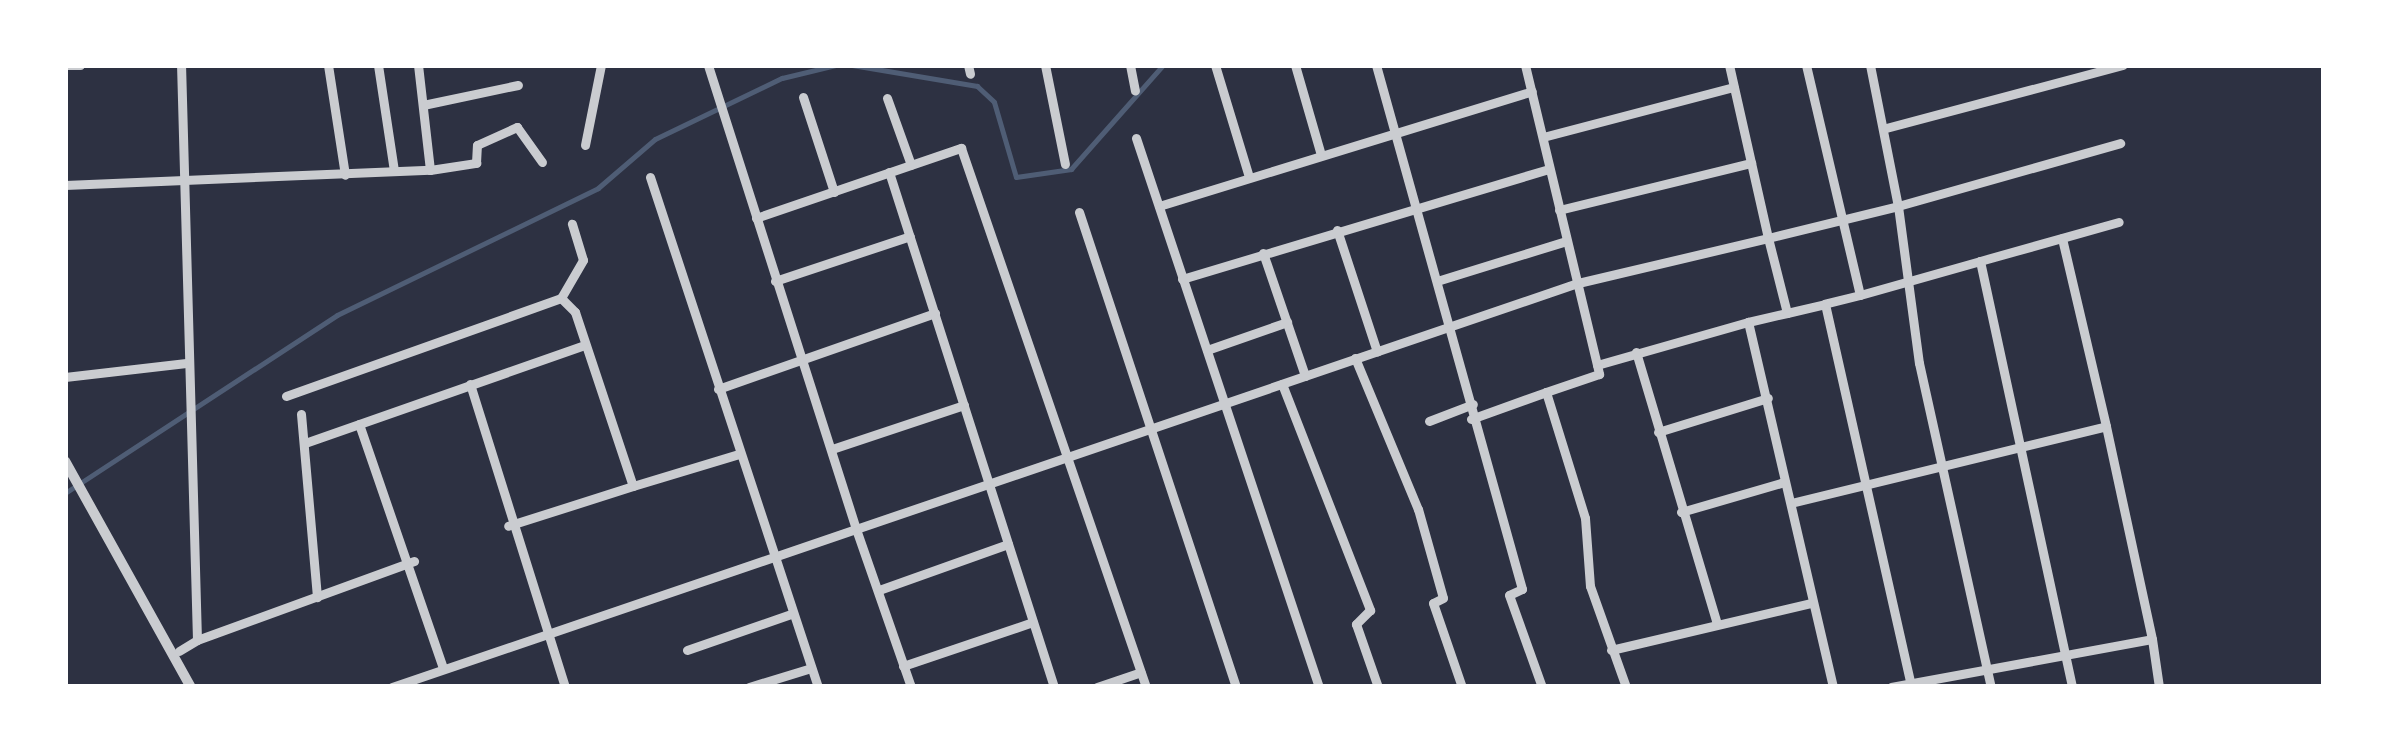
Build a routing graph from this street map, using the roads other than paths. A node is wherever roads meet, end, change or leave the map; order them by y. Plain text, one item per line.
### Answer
1 (80, 65) edge
2 (181, 65) edge
3 (328, 65) edge
4 (378, 65) edge
5 (418, 65) edge
6 (601, 65) edge
7 (708, 65) edge
8 (1045, 65) edge
9 (1130, 65) edge
10 (1215, 65) edge
11 (1296, 65) edge
12 (1391, 65) edge
13 (1525, 65) edge
14 (1729, 65) edge
15 (1806, 65) edge
16 (1870, 65) edge
17 (2123, 65) edge
18 (65, 66) edge
19 (1376, 67) edge
20 (518, 85) dead end
21 (1734, 87) junction
22 (1135, 91) dead end
23 (1532, 92) junction
24 (802, 97) dead end
25 (886, 98) dead end
26 (424, 105) junction
27 (1886, 128) junction
28 (1394, 132) junction
29 (1543, 137) junction
30 (1136, 138) dead end
31 (2120, 142) dead end
32 (585, 145) dead end
33 (1321, 155) junction
34 (542, 162) dead end
35 (1751, 163) junction
36 (1065, 164) dead end
37 (912, 165) junction
38 (1549, 169) junction
39 (430, 170) junction
40 (394, 171) junction
41 (889, 172) junction
42 (346, 175) junction
43 (650, 177) dead end
44 (1249, 177) junction
45 (179, 178) junction
46 (65, 185) edge
47 (834, 192) junction
48 (1159, 206) junction
49 (1898, 206) junction
50 (1416, 208) junction
51 (1559, 210) junction
52 (1079, 212) dead end
53 (756, 218) junction
54 (1840, 220) junction
55 (2119, 222) dead end
56 (572, 224) dead end
57 (1337, 230) junction
58 (910, 236) junction
59 (1768, 238) junction
60 (2062, 238) junction
61 (1566, 241) junction
62 (1262, 253) junction
63 (1980, 260) junction
64 (1182, 279) junction
65 (775, 281) junction
66 (1437, 281) junction
67 (1906, 283) junction
68 (1578, 284) junction
69 (1860, 295) junction
70 (561, 298) junction
71 (1825, 304) junction
72 (935, 313) junction
73 (1787, 313) junction
74 (1287, 322) junction
75 (1748, 322) junction
76 (1449, 328) junction
77 (585, 344) junction
78 (1207, 350) junction
79 (1377, 352) junction
80 (1636, 352) junction
81 (803, 358) junction
82 (1356, 358) junction
83 (186, 363) junction
84 (1597, 365) junction
85 (65, 376) edge
86 (1305, 376) junction
87 (470, 384) junction
88 (1282, 384) junction
89 (718, 389) junction
90 (1546, 392) junction
91 (286, 396) dead end
92 (1768, 398) junction
93 (1473, 404) junction
94 (964, 405) junction
95 (1220, 406) junction
96 (301, 414) dead end
97 (1471, 419) junction
98 (1429, 421) dead end
99 (358, 424) junction
100 (2106, 426) junction
101 (1658, 432) junction
102 (1147, 433) junction
103 (305, 443) junction
104 (2021, 446) junction
105 (834, 448) junction
106 (739, 454) junction
107 (1066, 460) junction
108 (67, 464) edge
109 (1942, 467) junction
110 (1784, 482) junction
111 (1864, 485) junction
112 (633, 486) junction
113 (989, 486) junction
114 (1791, 503) junction
115 (1680, 512) junction
116 (508, 526) junction
117 (856, 529) junction
118 (1008, 544) junction
119 (772, 559) junction
120 (414, 561) junction
121 (879, 590) junction
122 (317, 596) junction
123 (1812, 603) junction
124 (792, 614) junction
125 (1033, 622) junction
126 (1717, 624) junction
127 (545, 632) junction
128 (2152, 639) junction
129 (197, 640) junction
130 (687, 650) dead end
131 (1611, 650) junction
132 (179, 651) junction
133 (2064, 656) junction
134 (903, 666) junction
135 (443, 668) junction
136 (811, 668) junction
137 (1988, 671) junction
138 (1140, 672) junction
139 (1910, 685) edge
140 (191, 687) edge
141 (392, 687) edge
142 (565, 687) edge
143 (748, 687) edge
144 (818, 687) edge
145 (911, 687) edge
146 (1054, 687) edge
147 (1097, 687) edge
148 (1146, 687) edge
149 (1236, 687) edge
150 (1319, 687) edge
151 (1378, 687) edge
152 (1462, 687) edge
153 (1542, 687) edge
154 (1626, 687) edge
155 (1833, 687) edge
156 (1891, 687) edge
157 (1991, 687) edge
158 (2072, 687) edge
159 (2159, 687) edge

1 - 18 street
2 - 45 street
3 - 42 street
4 - 40 street
5 - 26 street
6 - 32 street
7 - 53 street
8 - 36 street
9 - 22 street
10 - 44 street
11 - 33 street
12 - 19 street
13 - 23 street
14 - 21 street
15 - 54 street
16 - 27 street
17 - 27 street
19 - 28 street
20 - 26 street
21 - 29 street
21 - 35 street
23 - 28 street
23 - 29 street
24 - 47 street
25 - 37 street
26 - 39 street
27 - 49 street
28 - 33 street
28 - 50 street
29 - 38 street
30 - 48 street
31 - 49 street
33 - 44 street
34 - 39 street
35 - 51 street
35 - 59 street
37 - 41 street
37 - 107 street
38 - 50 street
38 - 51 street
39 - 40 street
40 - 42 street
41 - 47 street
41 - 58 street
42 - 45 street
43 - 89 street
44 - 48 street
45 - 46 street
45 - 83 street
47 - 53 street
48 - 64 street
49 - 54 street
49 - 67 street
50 - 57 street
50 - 66 street
51 - 61 street
52 - 102 street
53 - 65 street
54 - 59 street
54 - 69 street
55 - 60 street
56 - 70 street
57 - 62 street
57 - 79 street
58 - 65 street
58 - 72 street
59 - 68 street
59 - 73 street
60 - 63 street
60 - 100 street
61 - 66 street
61 - 68 street
62 - 64 street
62 - 74 street
63 - 67 street
63 - 104 street
64 - 78 street
65 - 81 street
66 - 76 street
67 - 69 street
67 - 109 street
68 - 76 street
68 - 84 street
69 - 71 street
70 - 77 street
70 - 91 street
71 - 73 street
71 - 111 street
72 - 81 street
72 - 94 street
73 - 75 street
74 - 78 street
74 - 86 street
75 - 80 street
75 - 92 street
76 - 79 street
76 - 93 street
77 - 87 street
77 - 112 street
78 - 95 street
79 - 82 street
80 - 84 street
80 - 101 street
81 - 89 street
81 - 105 street
82 - 86 street
82 - 152 street
83 - 85 street
83 - 129 street
84 - 90 street
86 - 88 street
87 - 99 street
87 - 116 street
88 - 95 street
88 - 151 street
89 - 106 street
90 - 97 street
90 - 131 street
92 - 101 street
92 - 110 street
93 - 97 street
93 - 98 street
94 - 105 street
94 - 113 street
95 - 102 street
95 - 150 street
96 - 103 street
97 - 153 street
99 - 103 street
99 - 120 street
100 - 104 street
100 - 128 street
101 - 115 street
102 - 107 street
102 - 149 street
103 - 122 street
104 - 109 street
104 - 133 street
105 - 117 street
106 - 112 street
106 - 119 street
107 - 113 street
107 - 138 street
108 - 132 street
109 - 111 street
109 - 137 street
110 - 114 street
110 - 115 street
111 - 114 street
111 - 139 street
112 - 116 street
113 - 117 street
113 - 118 street
114 - 123 street
115 - 126 street
116 - 127 street
117 - 119 street
117 - 121 street
118 - 121 street
118 - 125 street
119 - 124 street
119 - 127 street
120 - 122 street
120 - 135 street
121 - 134 street
122 - 129 street
123 - 126 street
123 - 155 street
124 - 130 street
124 - 136 street
125 - 134 street
125 - 146 street
126 - 131 street
127 - 135 street
127 - 142 street
128 - 133 street
128 - 159 street
129 - 132 street
131 - 154 street
132 - 140 street
133 - 137 street
133 - 158 street
134 - 145 street
135 - 141 street
136 - 143 street
136 - 144 street
137 - 139 street
137 - 157 street
138 - 147 street
138 - 148 street
139 - 156 street

